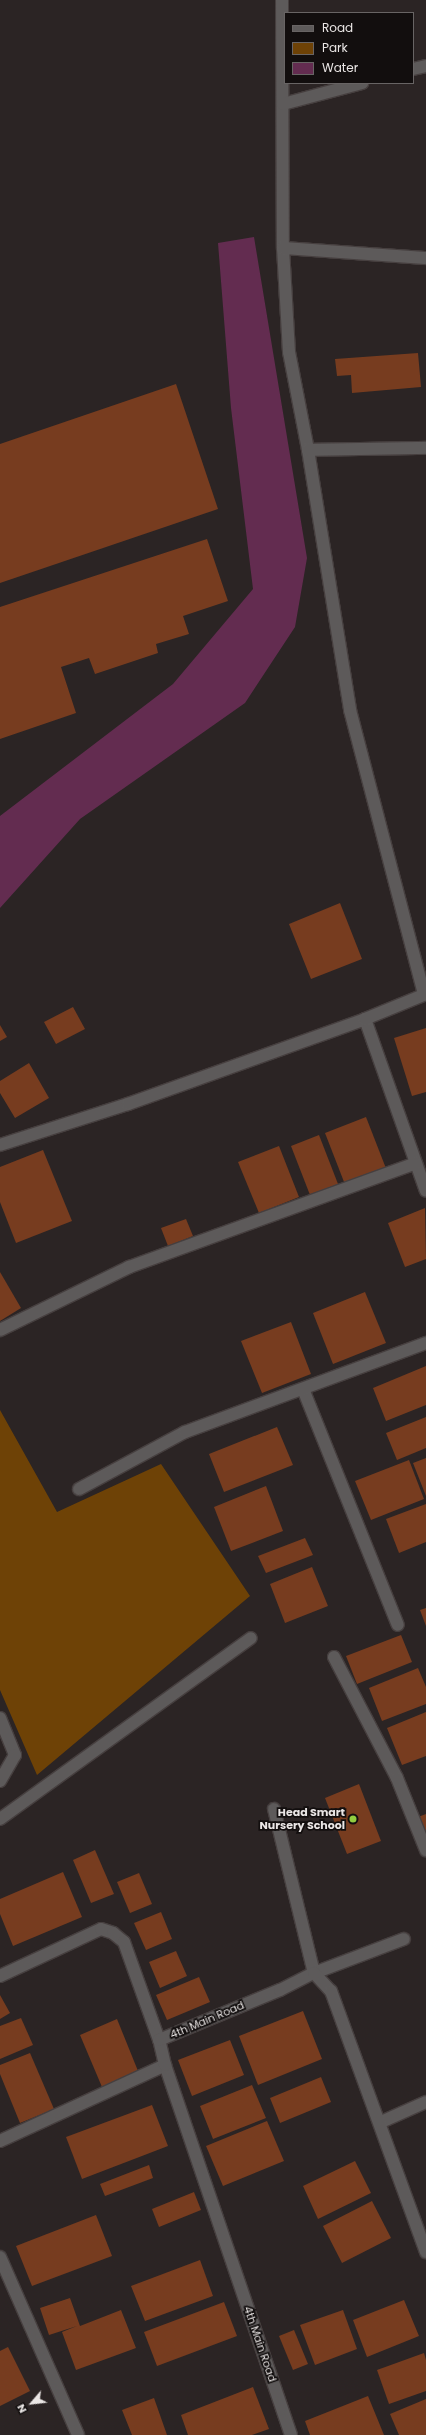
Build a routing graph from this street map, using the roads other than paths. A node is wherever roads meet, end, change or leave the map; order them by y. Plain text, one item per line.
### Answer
1 (283, 0) edge
2 (426, 66) edge
3 (414, 69) edge
4 (358, 84) edge
5 (283, 104) junction
6 (283, 248) junction
7 (426, 258) edge
8 (426, 448) edge
9 (308, 450) junction
10 (425, 995) edge
11 (365, 1019) junction
12 (0, 1145) edge
13 (416, 1163) junction
14 (426, 1191) edge
15 (0, 1330) edge
16 (426, 1343) edge
17 (303, 1389) junction
18 (79, 1489) dead end
19 (398, 1625) dead end
20 (251, 1638) dead end
21 (334, 1656) dead end
22 (0, 1718) edge
23 (0, 1781) edge
24 (274, 1809) dead end
25 (0, 1819) edge
26 (426, 1850) edge
27 (404, 1939) dead end
28 (314, 1973) junction
29 (0, 1976) edge
30 (159, 2040) junction
31 (165, 2065) junction
32 (426, 2102) edge
33 (380, 2122) junction
34 (0, 2141) edge
35 (426, 2252) edge
36 (0, 2257) edge
37 (78, 2435) edge
38 (291, 2435) edge

1 - 5 street
2 - 3 street
4 - 5 street
5 - 6 street
6 - 7 street
6 - 9 street
8 - 9 street
9 - 10 street
10 - 11 street
11 - 12 street
11 - 13 street
13 - 14 street
13 - 15 street
16 - 17 street
17 - 18 street
17 - 19 street
20 - 25 street
21 - 26 street
22 - 23 street
24 - 28 street
27 - 28 street, 4th Main Road
28 - 30 street, 4th Main Road
28 - 33 street
29 - 30 street
30 - 31 street, 4th Main Road
31 - 34 street
31 - 38 street, 4th Main Road
32 - 33 street
33 - 35 street
36 - 37 street

